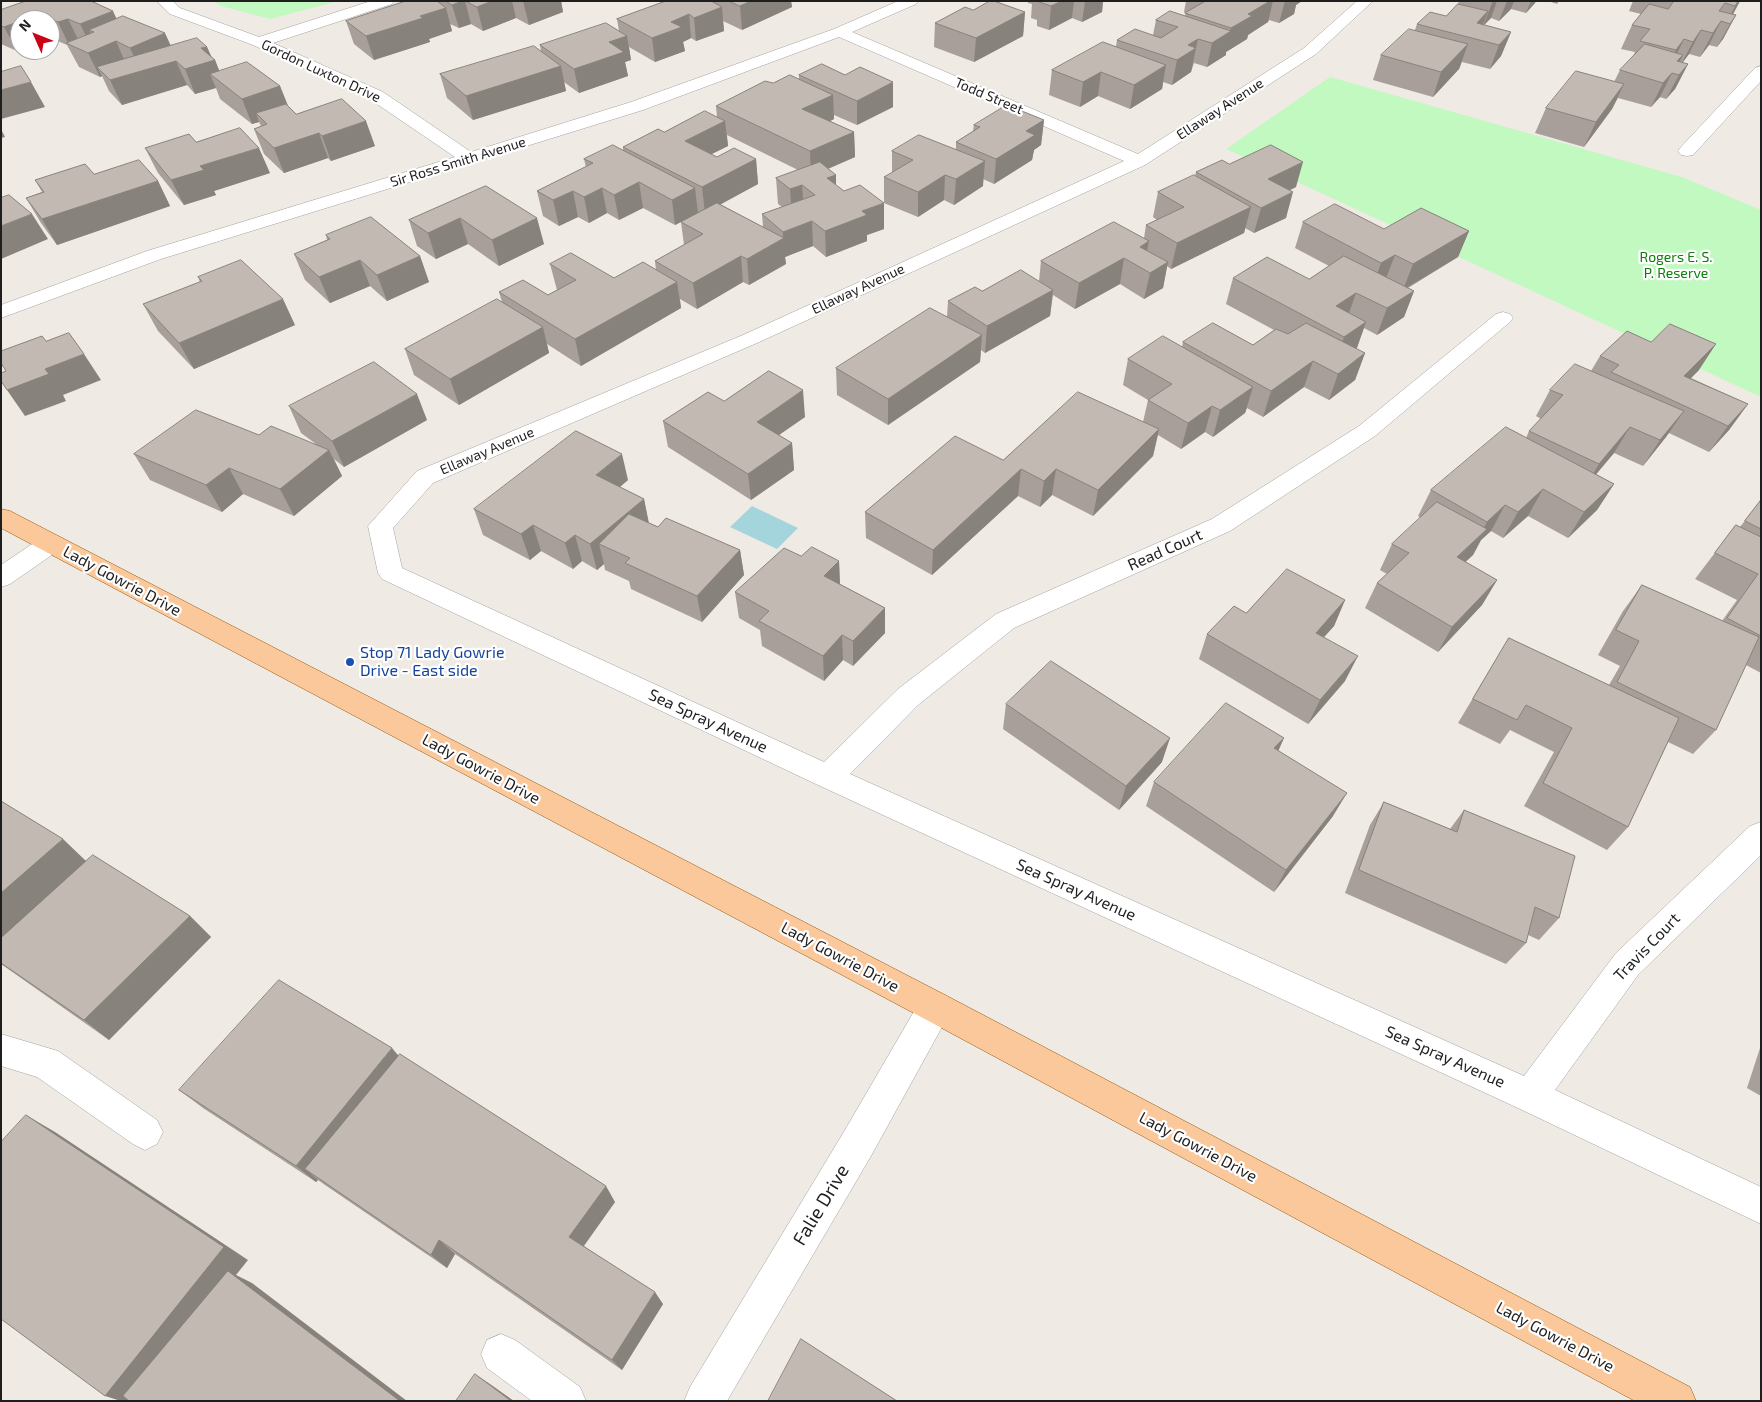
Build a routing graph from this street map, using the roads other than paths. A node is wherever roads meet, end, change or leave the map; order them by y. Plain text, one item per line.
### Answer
1 (164, 1) edge
2 (388, 1) edge
3 (910, 1) edge
4 (1366, 1) edge
5 (839, 32) junction
6 (259, 42) junction
7 (1761, 71) edge
8 (1687, 151) dead end
9 (470, 159) junction
10 (1138, 161) junction
11 (1, 312) edge
12 (1503, 318) dead end
13 (1, 517) edge
14 (50, 544) junction
15 (391, 573) joint
16 (1, 578) edge
17 (828, 777) junction
18 (1761, 835) edge
19 (935, 1007) junction
20 (1, 1050) edge
21 (1530, 1096) junction
22 (145, 1132) dead end
23 (1761, 1206) edge
24 (501, 1354) dead end
25 (566, 1401) edge
26 (704, 1401) edge
27 (1676, 1401) edge

1 - 6 street, Gordon Luxton Drive
2 - 6 street
3 - 5 street, Sir Ross Smith Avenue
4 - 10 street, Ellaway Avenue
5 - 9 street, Sir Ross Smith Avenue
5 - 10 street, Todd Street
6 - 9 street, Gordon Luxton Drive
7 - 8 street
9 - 11 street, Sir Ross Smith Avenue
10 - 15 street, Ellaway Avenue
12 - 17 street, Read Court
13 - 14 main road, Lady Gowrie Drive
14 - 16 street
14 - 19 main road, Lady Gowrie Drive
15 - 17 street, Sea Spray Avenue
17 - 21 street, Sea Spray Avenue
18 - 21 street, Travis Court
19 - 26 street, Falie Drive
19 - 27 main road, Lady Gowrie Drive
20 - 22 street
21 - 23 street, Sea Spray Avenue
24 - 25 street

